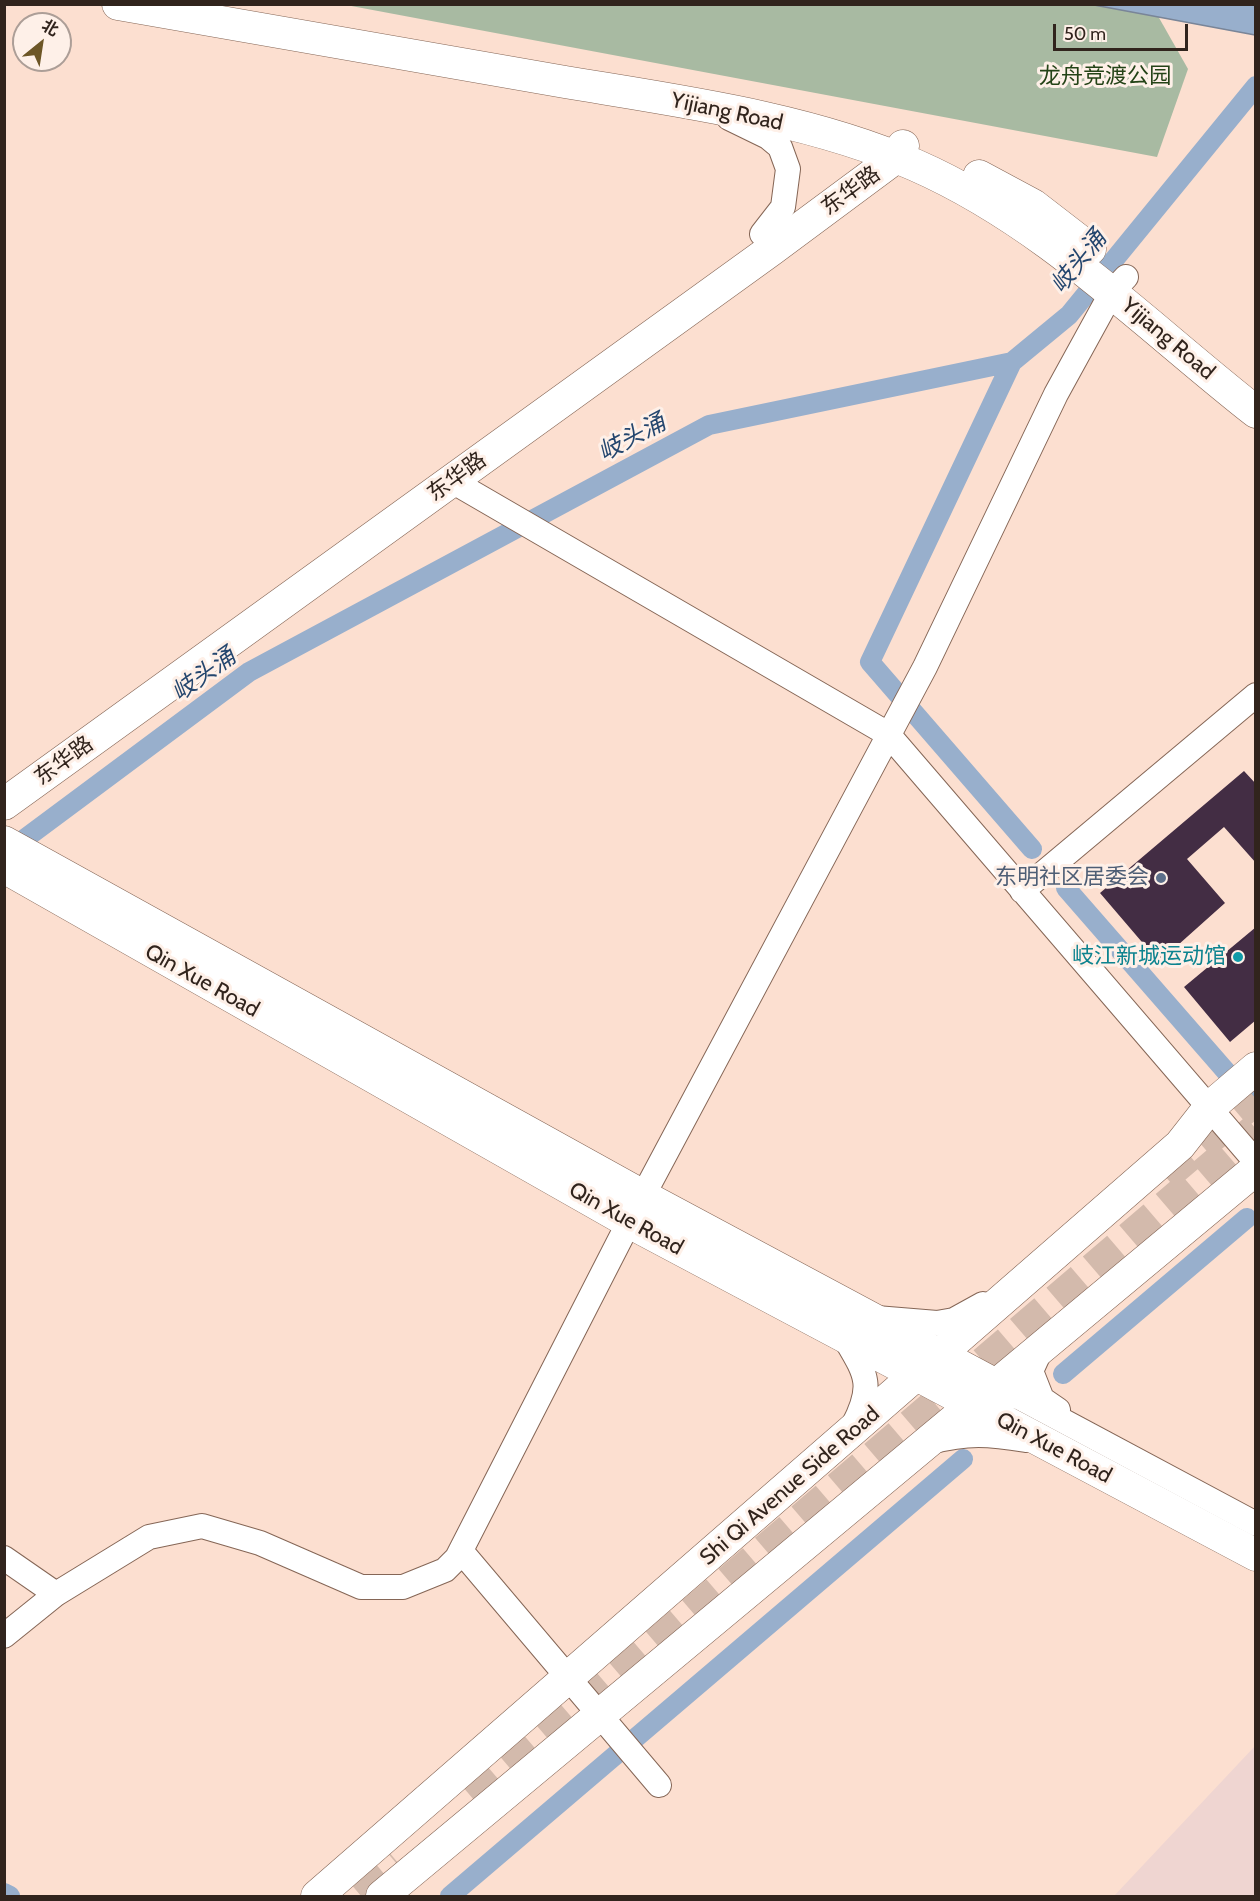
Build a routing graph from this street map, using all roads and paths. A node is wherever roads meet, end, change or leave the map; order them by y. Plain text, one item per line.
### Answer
1 (118, 4) edge
2 (220, 4) edge
3 (706, 106) junction
4 (866, 138) junction
5 (900, 151) junction
6 (762, 234) junction
7 (1119, 285) junction
8 (1256, 386) edge
9 (1256, 412) edge
10 (452, 481) junction
11 (1256, 695) edge
12 (888, 733) junction
13 (4, 785) edge
14 (4, 804) edge
15 (4, 842) edge
16 (26, 872) edge
17 (1022, 891) junction
18 (1256, 1068) edge
19 (1209, 1108) junction
20 (1256, 1162) edge
21 (1256, 1169) edge
22 (636, 1209) junction
23 (1027, 1279) junction
24 (870, 1317) junction
25 (843, 1335) junction
26 (1043, 1346) junction
27 (929, 1365) junction
28 (993, 1394) junction
29 (849, 1435) junction
30 (926, 1443) junction
31 (1049, 1445) junction
32 (1109, 1446) junction
33 (1256, 1524) edge
34 (461, 1551) junction
35 (1256, 1555) edge
36 (4, 1558) edge
37 (56, 1594) junction
38 (4, 1636) edge
39 (567, 1680) junction
40 (605, 1723) junction
41 (655, 1781) dead end
42 (317, 1896) edge
43 (382, 1896) edge

1 - 3 main road, Yijiang Road
2 - 4 main road, Yijiang Road
3 - 4 main road, Yijiang Road
3 - 6 street
4 - 5 main road, Yijiang Road
4 - 6 main road, 东华路
5 - 7 main road, Yijiang Road
5 - 10 main road, 东华路
6 - 13 main road, 东华路
7 - 8 main road, Yijiang Road
7 - 9 main road, Yijiang Road
7 - 12 street
10 - 12 street
10 - 14 main road, 东华路
11 - 17 street
12 - 17 street
12 - 22 street
15 - 16 main road, Qin Xue Road
16 - 22 main road, Qin Xue Road
17 - 19 street
18 - 19 main road, Shi Qi Avenue Side Road
19 - 20 street
19 - 23 main road, Shi Qi Avenue Side Road
21 - 26 main road
22 - 24 main road, Qin Xue Road
22 - 25 main road, Qin Xue Road
22 - 34 street
23 - 24 street
23 - 27 main road, Shi Qi Avenue Side Road
24 - 27 main road, Qin Xue Road
25 - 27 main road, Qin Xue Road
25 - 29 street
26 - 28 main road
26 - 32 street
27 - 28 main road, Qin Xue Road
27 - 29 main road, Shi Qi Avenue Side Road
28 - 30 main road
28 - 31 main road, Qin Xue Road
28 - 32 street
29 - 39 main road, Shi Qi Avenue Side Road
30 - 31 street
30 - 40 main road
31 - 35 main road, Qin Xue Road
32 - 33 street
34 - 37 street
34 - 39 street
36 - 37 street
37 - 38 street
39 - 40 street
39 - 42 main road, Shi Qi Avenue Side Road
40 - 41 street
40 - 43 main road

